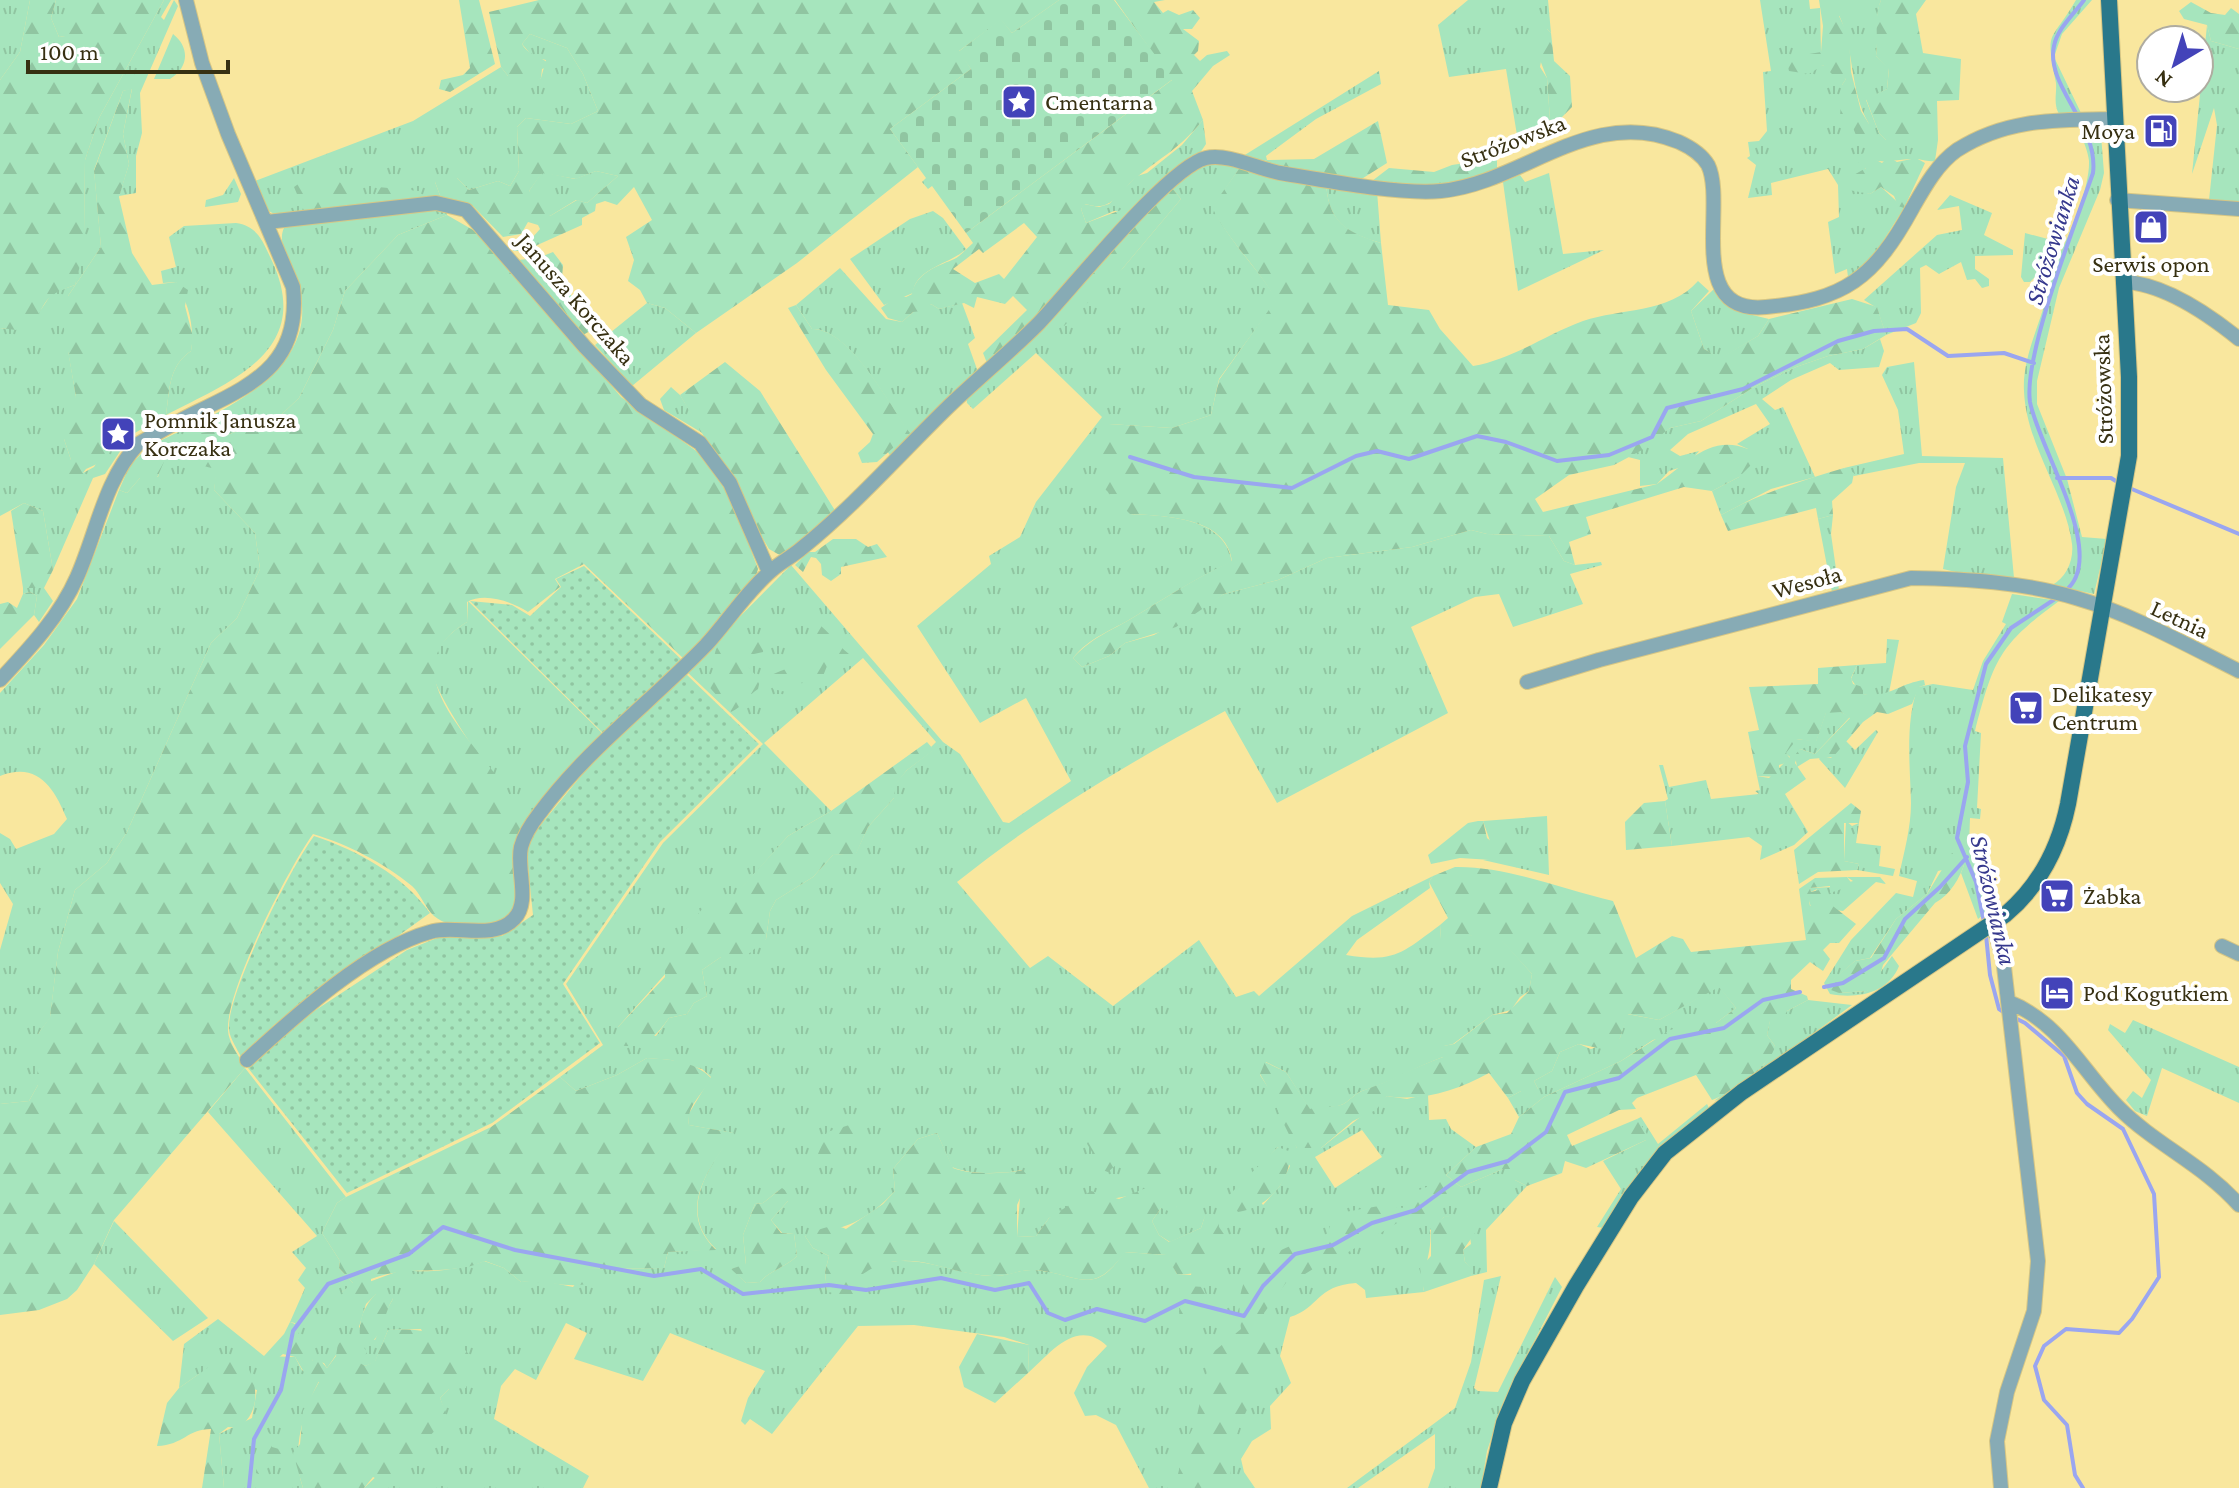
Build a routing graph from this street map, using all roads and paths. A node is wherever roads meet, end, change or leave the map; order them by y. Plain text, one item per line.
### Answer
1 (186, 0) edge
2 (2109, 0) edge
3 (2113, 119) junction
4 (2117, 200) junction
5 (2239, 209) edge
6 (267, 222) junction
7 (2123, 282) junction
8 (2239, 339) edge
9 (769, 572) junction
10 (2103, 608) junction
11 (2239, 671) edge
12 (0, 680) edge
13 (1527, 682) dead end
14 (1992, 925) junction
15 (2222, 946) dead end
16 (2239, 954) edge
17 (2010, 1013) junction
18 (247, 1060) dead end
19 (2239, 1205) edge
20 (1489, 1488) edge
21 (2001, 1488) edge

1 - 6 street
2 - 3 main road, Stróżowska
3 - 4 main road, Stróżowska
3 - 9 street, Stróżowska
4 - 5 street
4 - 7 main road, Stróżowska
6 - 9 street, Janusza Korczaka
6 - 12 street
7 - 8 street
7 - 10 main road, Stróżowska
9 - 18 street
10 - 11 street, Letnia
10 - 13 street, Wesoła
10 - 14 main road, Stróżowska
14 - 17 street
14 - 20 main road, Stróżowska
15 - 16 street
17 - 19 street
17 - 21 street

